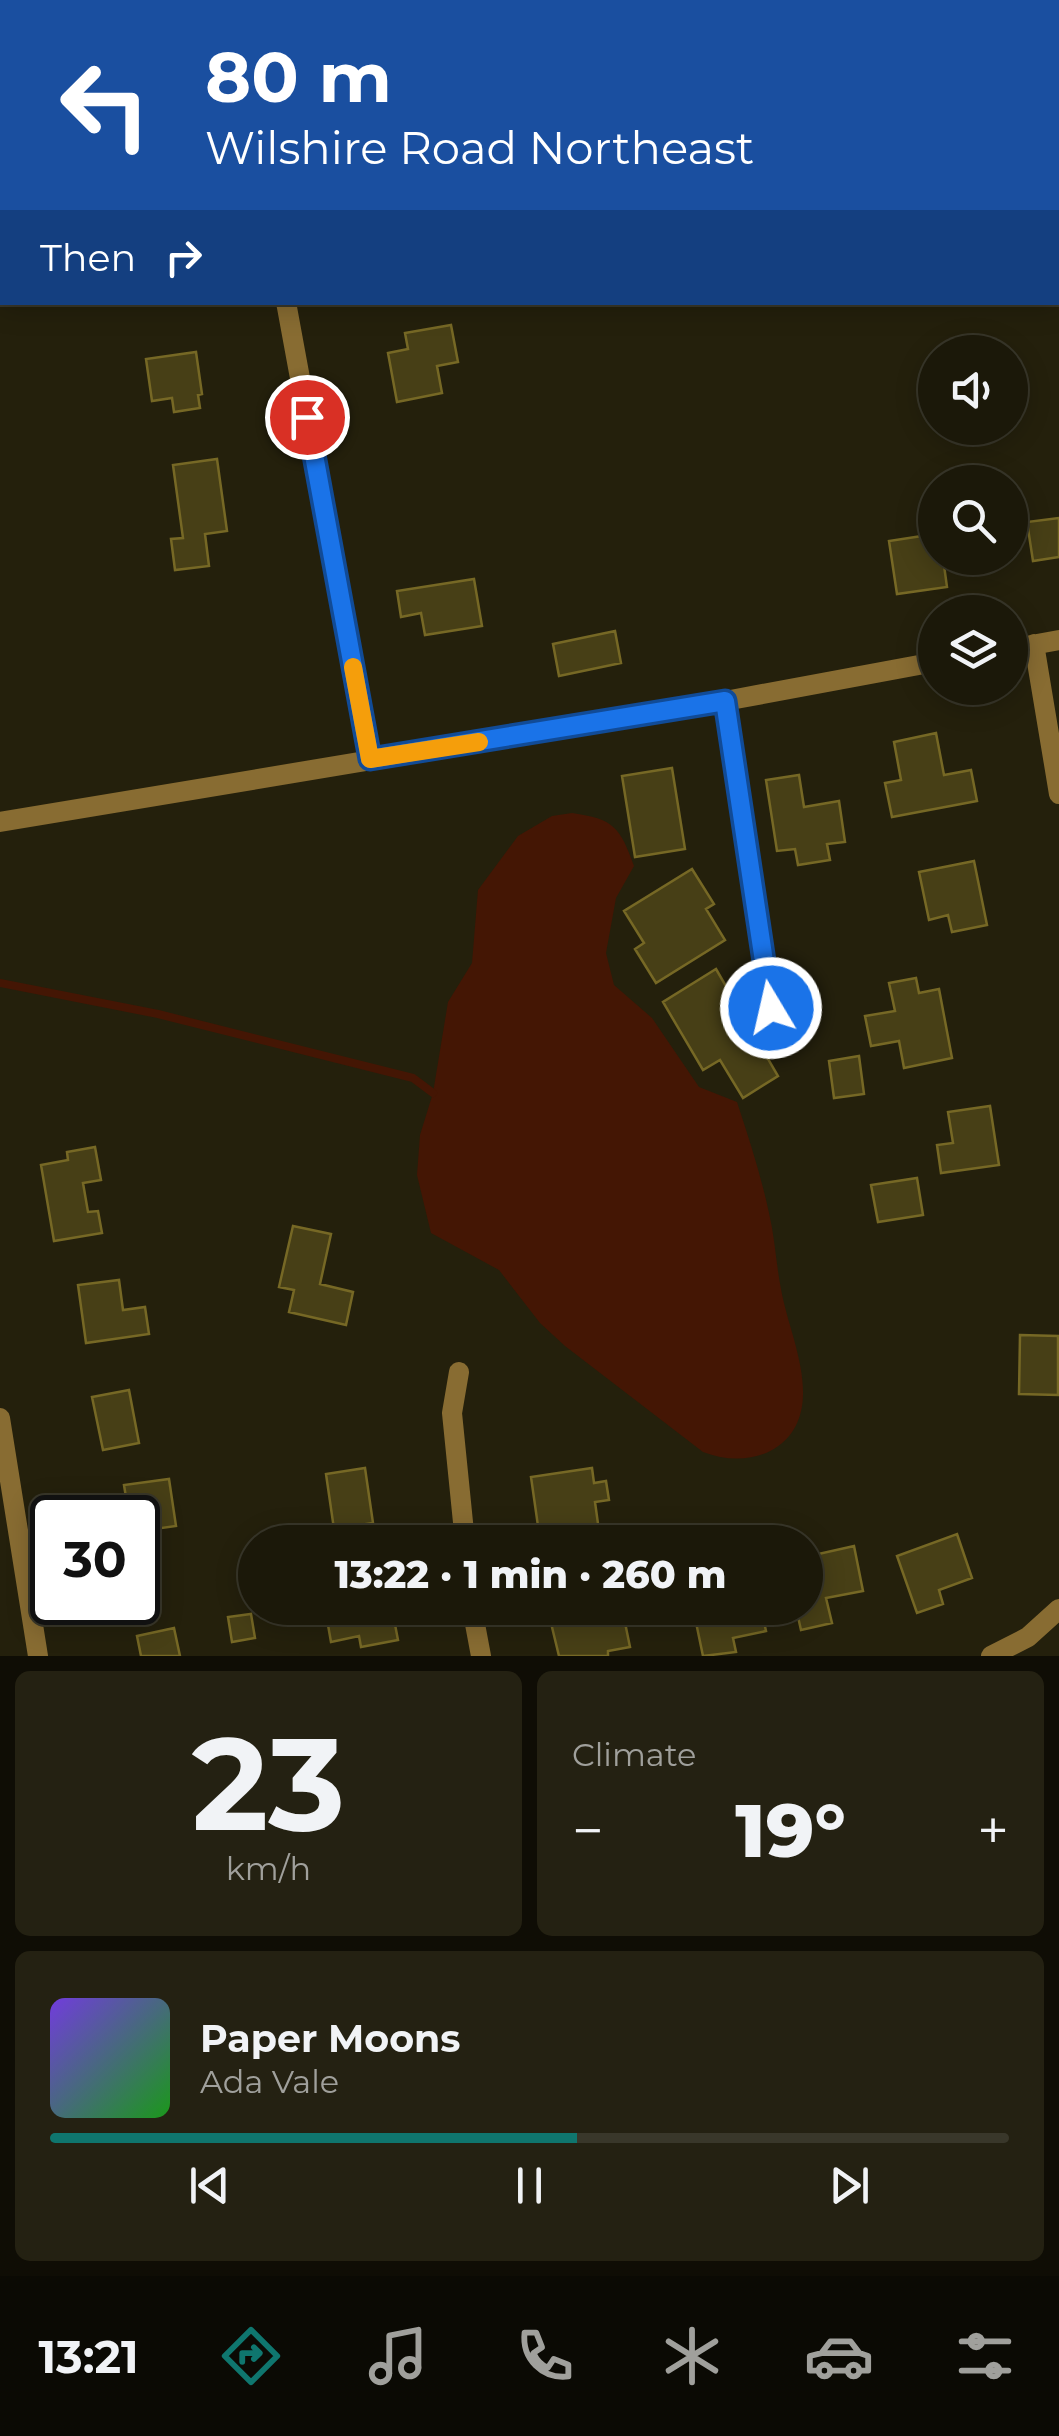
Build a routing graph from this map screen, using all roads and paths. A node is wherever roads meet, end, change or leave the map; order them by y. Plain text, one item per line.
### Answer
1 (287, 305) edge
2 (1059, 640) edge
3 (1034, 644) junction
4 (1028, 645) edge
5 (918, 665) edge
6 (725, 701) junction
7 (370, 759) junction
8 (1059, 794) edge
9 (0, 822) edge
10 (771, 1008) dead end
11 (459, 1372) dead end
12 (0, 1418) edge
13 (462, 1525) edge
14 (1059, 1610) edge
15 (475, 1625) edge
16 (38, 1656) edge
17 (481, 1656) edge
18 (991, 1656) edge

1 - 7 street
2 - 3 street
3 - 4 street
3 - 8 street
5 - 6 street
6 - 7 street
6 - 10 street
7 - 9 street
11 - 13 street
12 - 16 street
14 - 18 street
15 - 17 street

